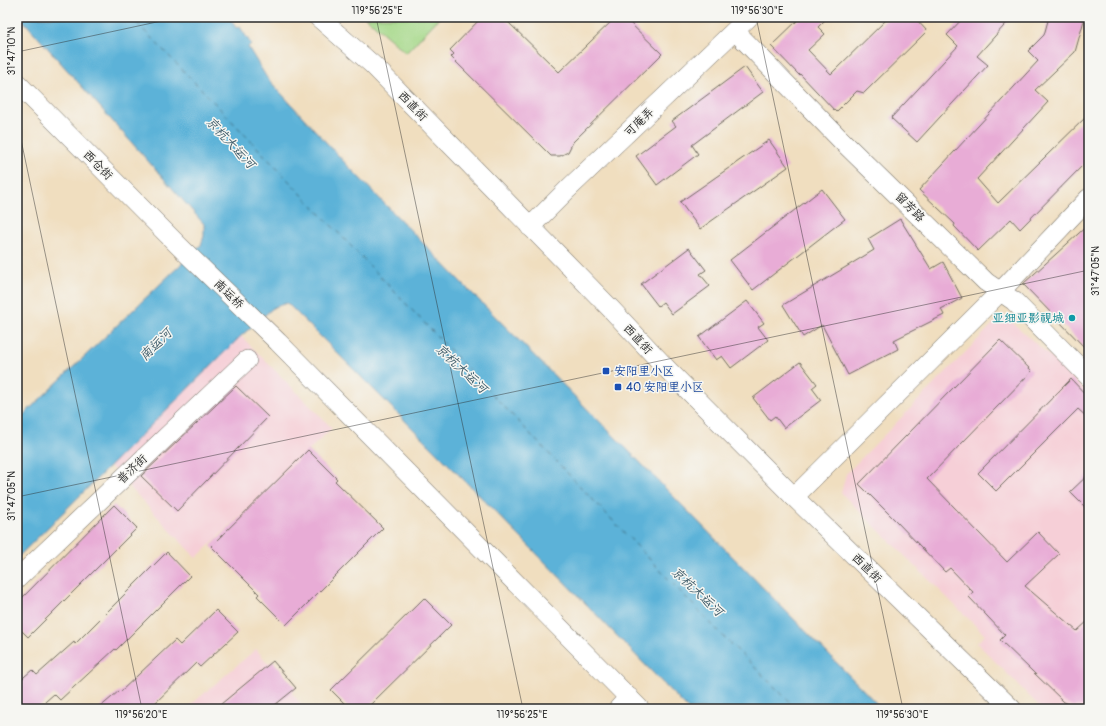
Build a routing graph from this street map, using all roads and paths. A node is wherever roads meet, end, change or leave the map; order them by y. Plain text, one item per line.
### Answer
1 (318, 17) edge
2 (749, 17) edge
3 (734, 31) junction
4 (17, 83) edge
5 (1089, 198) edge
6 (530, 227) junction
7 (179, 246) joint
8 (1000, 292) junction
9 (247, 360) dead end
10 (1089, 377) edge
11 (794, 497) junction
12 (17, 579) edge
13 (629, 705) edge
14 (1012, 709) edge

1 - 6 street, 西直街
2 - 3 street, 可庵弄
3 - 6 street, 可庵弄
3 - 8 street, 留芳路
4 - 7 street, 西仓街
5 - 8 street
6 - 11 street, 西直街
7 - 13 street, 南运桥
8 - 10 street, 留芳路
8 - 11 street
9 - 12 street, 普济街
11 - 14 street, 西直街

